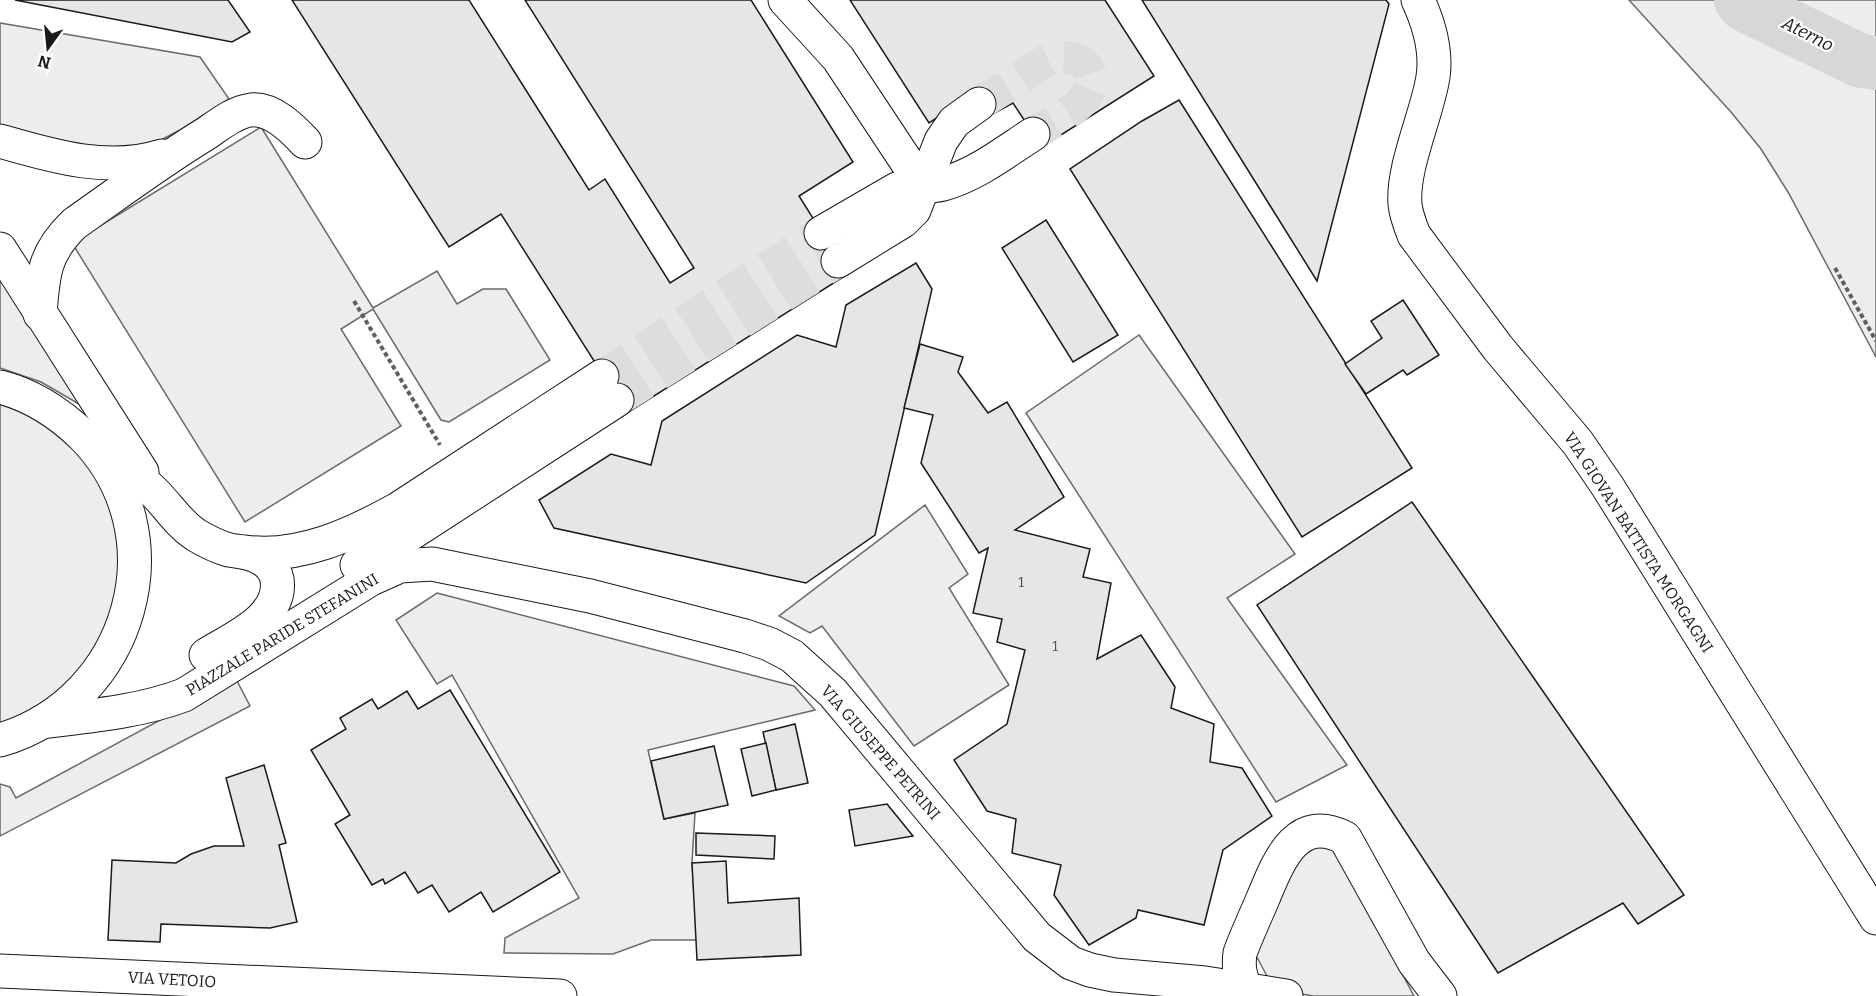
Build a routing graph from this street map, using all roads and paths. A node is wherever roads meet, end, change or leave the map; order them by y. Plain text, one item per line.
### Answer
1 (785, 0) edge
2 (1418, 0) edge
3 (979, 104) tunnel mouth
4 (1033, 134) tunnel mouth
5 (0, 141) edge
6 (305, 142) dead end
7 (175, 152) junction
8 (924, 188) junction
9 (821, 233) tunnel mouth
10 (0, 249) edge
11 (838, 261) tunnel mouth
12 (1835, 268) dead end
13 (354, 301) dead end
14 (40, 314) junction
15 (1876, 341) edge
16 (0, 387) edge
17 (99, 403) junction
18 (104, 453) junction
19 (456, 472) junction
20 (156, 494) junction
21 (242, 551) junction
22 (432, 564) joint
23 (261, 619) junction
24 (132, 709) junction
25 (42, 722) junction
26 (0, 740) edge
27 (1876, 918) edge
28 (0, 971) edge
29 (1246, 989) junction
30 (1435, 993) edge
31 (560, 996) edge
32 (1286, 996) edge

1 - 8 street
2 - 27 street, VIA GIOVAN BATTISTA MORGAGNI
3 - 8 street
4 - 8 street
5 - 7 street
6 - 7 street
7 - 14 street
8 - 9 street
8 - 11 street
10 - 14 street
12 - 15 path
13 - 19 path
14 - 17 street
16 - 18 street, PIAZZALE PARIDE STEFANINI
17 - 18 street
17 - 20 street
18 - 20 street, PIAZZALE PARIDE STEFANINI
18 - 25 street
19 - 21 street
19 - 23 street
20 - 21 street, PIAZZALE PARIDE STEFANINI
21 - 23 street, PIAZZALE PARIDE STEFANINI
22 - 24 street, PIAZZALE PARIDE STEFANINI
22 - 29 street, VIA GIUSEPPE PETRINI
23 - 24 street, PIAZZALE PARIDE STEFANINI
24 - 25 street, PIAZZALE PARIDE STEFANINI
25 - 26 street
28 - 31 street, VIA VETOIO
29 - 30 street
29 - 32 street, VIA GIUSEPPE PETRINI

